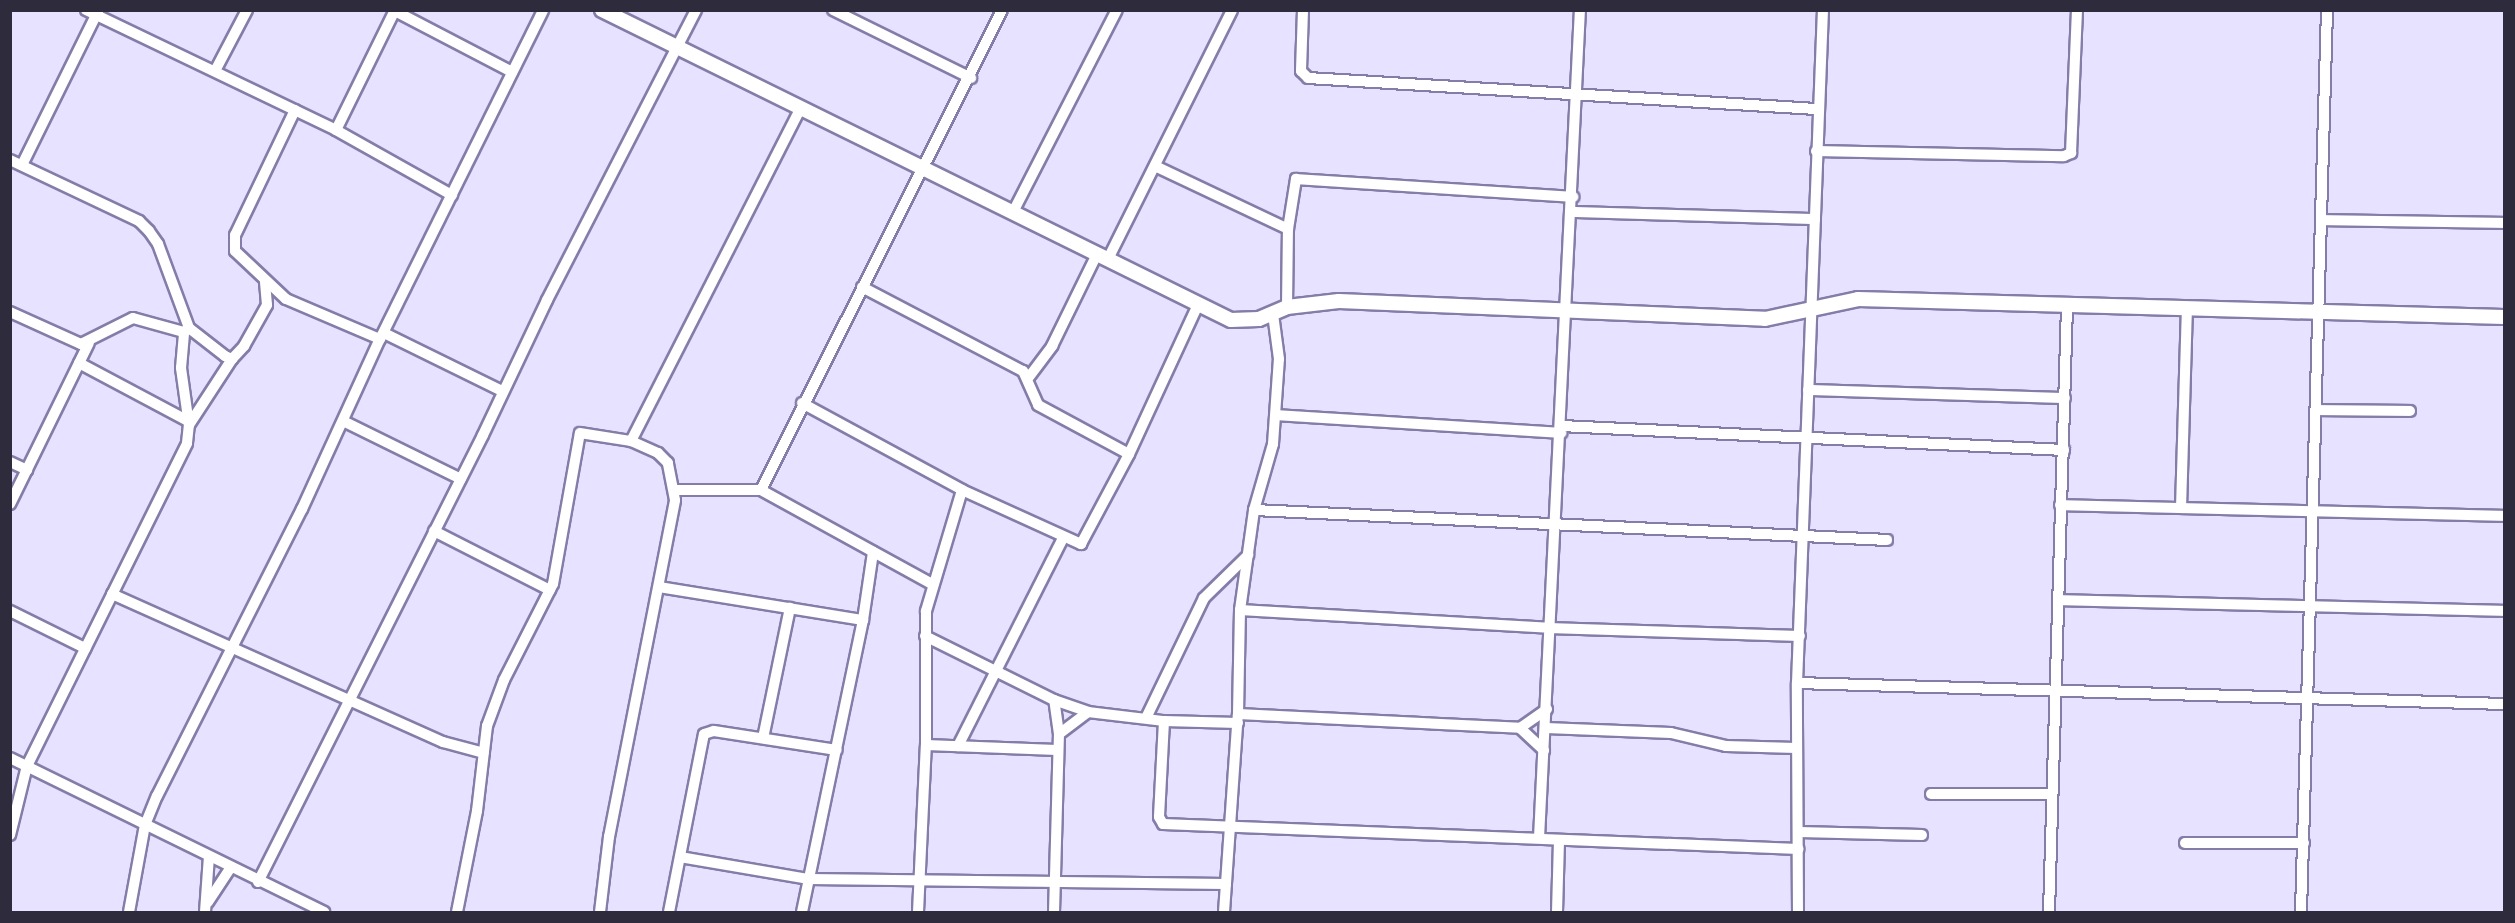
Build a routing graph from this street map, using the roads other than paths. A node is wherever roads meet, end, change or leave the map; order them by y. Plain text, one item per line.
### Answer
1 (247, 10) edge
2 (543, 10) edge
3 (602, 10) edge
4 (696, 10) edge
5 (833, 10) edge
6 (1002, 10) edge
7 (1117, 10) edge
8 (1232, 10) edge
9 (1303, 10) edge
10 (1580, 10) edge
11 (1823, 10) edge
12 (2077, 10) edge
13 (2327, 10) edge
14 (395, 11) edge
15 (93, 12) edge
16 (676, 47) junction
17 (215, 71) junction
18 (512, 72) junction
19 (971, 78) junction
20 (1577, 94) junction
21 (800, 109) junction
22 (1817, 109) junction
23 (295, 110) junction
24 (336, 130) junction
25 (1816, 151) junction
26 (10, 160) edge
27 (22, 165) junction
28 (1155, 166) junction
29 (923, 169) junction
30 (452, 195) junction
31 (1573, 197) junction
32 (1013, 212) junction
33 (1572, 212) junction
34 (1815, 219) junction
35 (2321, 220) junction
36 (2505, 223) edge
37 (1288, 229) junction
38 (1103, 256) junction
39 (265, 282) junction
40 (862, 287) junction
41 (285, 299) junction
42 (2067, 304) junction
43 (267, 305) junction
44 (1198, 305) junction
45 (1287, 307) junction
46 (2187, 307) junction
47 (1812, 310) junction
48 (1566, 311) junction
49 (2318, 311) junction
50 (10, 312) edge
51 (1273, 314) junction
52 (2505, 317) edge
53 (170, 329) junction
54 (187, 330) junction
55 (382, 336) junction
56 (89, 343) junction
57 (182, 349) junction
58 (232, 359) junction
59 (79, 363) junction
60 (1029, 377) junction
61 (1808, 390) junction
62 (502, 391) junction
63 (2065, 398) junction
64 (802, 403) junction
65 (2316, 410) junction
66 (2410, 411) dead end
67 (1276, 414) junction
68 (343, 421) junction
69 (189, 423) junction
70 (1561, 429) junction
71 (1808, 437) junction
72 (631, 441) junction
73 (2064, 450) junction
74 (1129, 454) junction
75 (10, 462) edge
76 (27, 470) junction
77 (460, 479) junction
78 (676, 489) junction
79 (761, 489) junction
80 (962, 490) junction
81 (10, 504) edge
82 (2061, 505) junction
83 (2181, 508) junction
84 (1254, 510) junction
85 (2313, 513) junction
86 (2505, 516) edge
87 (1554, 526) junction
88 (434, 531) junction
89 (1804, 535) junction
90 (1063, 538) junction
91 (1887, 540) dead end
92 (873, 552) junction
93 (1248, 555) junction
94 (932, 584) junction
95 (659, 587) junction
96 (550, 591) junction
97 (112, 594) junction
98 (2059, 600) junction
99 (2309, 604) junction
100 (790, 608) junction
101 (1240, 610) junction
102 (10, 611) edge
103 (2505, 611) edge
104 (863, 620) junction
105 (1548, 628) junction
106 (925, 636) junction
107 (1800, 636) junction
108 (85, 648) junction
109 (232, 650) junction
110 (998, 670) junction
111 (1797, 683) junction
112 (2054, 690) junction
113 (2307, 697) junction
114 (1054, 700) junction
115 (349, 701) junction
116 (2505, 704) edge
117 (1547, 709) junction
118 (1088, 712) junction
119 (1146, 718) junction
120 (1238, 719) junction
121 (1164, 721) junction
122 (1520, 728) junction
123 (1546, 728) junction
124 (1059, 734) junction
125 (763, 738) junction
126 (926, 745) junction
127 (958, 746) junction
128 (1796, 748) junction
129 (837, 750) junction
130 (1057, 750) junction
131 (1544, 750) junction
132 (484, 753) junction
133 (10, 758) edge
134 (27, 766) junction
135 (1931, 794) dead end
136 (2052, 794) junction
137 (145, 825) junction
138 (1229, 827) junction
139 (1799, 832) junction
140 (10, 835) edge
141 (1922, 835) dead end
142 (1539, 838) junction
143 (1559, 840) junction
144 (2185, 843) dead end
145 (2304, 843) junction
146 (1799, 849) junction
147 (209, 856) junction
148 (680, 857) junction
149 (231, 867) junction
150 (808, 879) junction
151 (918, 879) junction
152 (1055, 881) junction
153 (258, 882) junction
154 (1226, 884) junction
155 (206, 908) edge
156 (129, 912) edge
157 (324, 912) edge
158 (457, 912) edge
159 (600, 912) edge
160 (669, 912) edge
161 (802, 912) edge
162 (918, 912) edge
163 (1054, 912) edge
164 (1224, 912) edge
165 (1557, 912) edge
166 (1798, 912) edge
167 (2049, 912) edge
168 (2301, 912) edge

1 - 17 street
2 - 18 street
3 - 16 street
4 - 16 street
5 - 19 street
6 - 19 street
7 - 32 street
8 - 28 street
9 - 20 street
10 - 20 street
11 - 22 street
12 - 25 street
13 - 35 street
14 - 18 street
14 - 24 street
15 - 17 street
15 - 27 street
16 - 21 street
16 - 62 street
17 - 23 street
18 - 30 street
19 - 29 street
20 - 22 street
20 - 31 street
21 - 29 street
21 - 72 street
22 - 25 street
23 - 24 street
23 - 39 street
24 - 30 street
25 - 34 street
26 - 27 street
27 - 54 street
28 - 37 street
28 - 38 street
29 - 32 street
29 - 40 street
30 - 55 street
31 - 33 street
31 - 37 street
32 - 38 street
33 - 34 street
33 - 48 street
34 - 47 street
35 - 36 street
35 - 49 street
37 - 45 street
38 - 44 street
38 - 60 street
39 - 41 street
39 - 43 street
40 - 60 street
40 - 64 street
41 - 43 street
41 - 55 street
42 - 46 street
42 - 47 street
42 - 63 street
43 - 58 street
44 - 51 street
44 - 74 street
45 - 48 street
45 - 51 street
46 - 49 street
46 - 83 street
47 - 48 street
47 - 61 street
48 - 70 street
49 - 52 street
49 - 65 street
50 - 56 street
51 - 67 street
53 - 54 street
53 - 56 street
53 - 57 street
54 - 57 street
54 - 58 street
55 - 62 street
55 - 68 street
56 - 59 street
57 - 69 street
58 - 69 street
59 - 69 street
59 - 76 street
60 - 74 street
61 - 63 street
61 - 71 street
62 - 77 street
63 - 73 street
64 - 79 street
64 - 80 street
65 - 66 street
65 - 85 street
67 - 70 street
67 - 84 street
68 - 77 street
68 - 109 street
69 - 97 street
70 - 71 street
70 - 87 street
71 - 73 street
71 - 89 street
72 - 78 street
72 - 96 street
73 - 82 street
74 - 90 street
75 - 76 street
76 - 81 street
77 - 88 street
78 - 79 street
78 - 95 street
79 - 92 street
80 - 90 street
80 - 94 street
82 - 83 street
82 - 98 street
83 - 85 street
84 - 87 street
84 - 93 street
85 - 86 street
85 - 99 street
87 - 89 street
87 - 105 street
88 - 96 street
88 - 115 street
89 - 91 street
89 - 107 street
90 - 110 street
92 - 94 street
92 - 104 street
93 - 101 street
93 - 119 street
94 - 106 street
95 - 100 street
95 - 159 street
96 - 132 street
97 - 108 street
97 - 109 street
98 - 99 street
98 - 112 street
99 - 103 street
99 - 113 street
100 - 104 street
100 - 125 street
101 - 105 street
101 - 120 street
102 - 108 street
104 - 129 street
105 - 107 street
105 - 117 street
106 - 110 street
106 - 126 street
107 - 111 street
108 - 134 street
109 - 115 street
109 - 137 street
110 - 114 street
110 - 127 street
111 - 112 street
111 - 128 street
112 - 113 street
112 - 136 street
113 - 116 street
113 - 145 street
114 - 118 street
114 - 124 street
115 - 132 street
115 - 153 street
117 - 122 street
117 - 123 street
118 - 119 street
118 - 124 street
119 - 121 street
120 - 121 street
120 - 122 street
120 - 138 street
121 - 138 street
122 - 131 street
123 - 128 street
123 - 131 street
124 - 130 street
125 - 129 street
125 - 148 street
126 - 127 street
126 - 151 street
127 - 130 street
128 - 139 street
129 - 150 street
130 - 152 street
131 - 142 street
132 - 158 street
133 - 134 street
134 - 137 street
134 - 140 street
135 - 136 street
136 - 167 street
137 - 147 street
137 - 156 street
138 - 142 street
138 - 154 street
139 - 141 street
139 - 146 street
142 - 143 street
143 - 146 street
143 - 165 street
144 - 145 street
145 - 168 street
146 - 166 street
147 - 149 street
147 - 155 street
148 - 150 street
148 - 160 street
149 - 153 street
149 - 155 street
150 - 151 street
150 - 161 street
151 - 152 street
151 - 162 street
152 - 154 street
152 - 163 street
153 - 157 street
154 - 164 street

